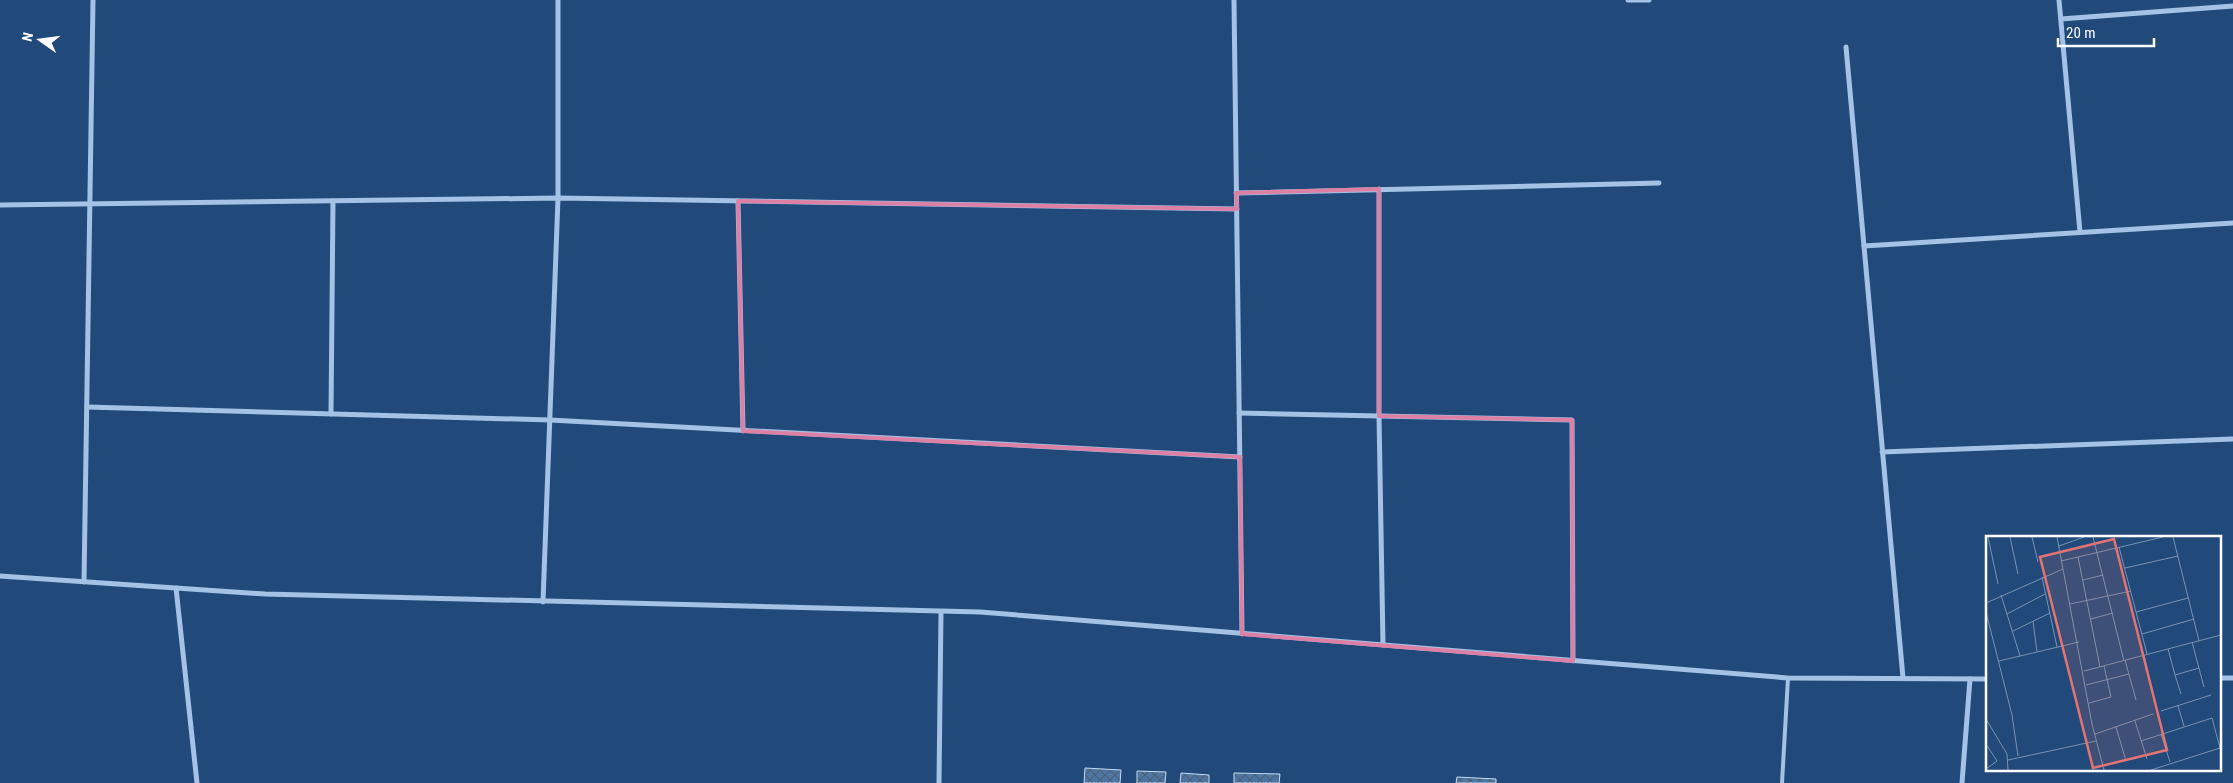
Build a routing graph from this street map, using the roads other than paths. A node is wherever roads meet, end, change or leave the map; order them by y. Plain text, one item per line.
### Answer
1 (93, 0) edge
2 (558, 0) edge
3 (1234, 0) edge
4 (1628, 0) edge
5 (1649, 0) edge
6 (2059, 0) edge
7 (2233, 6) edge
8 (2061, 19) junction
9 (1846, 47) dead end
10 (1659, 183) dead end
11 (1379, 189) junction
12 (1236, 193) junction
13 (558, 198) junction
14 (333, 201) junction
15 (738, 201) junction
16 (90, 203) junction
17 (0, 205) edge
18 (1237, 209) junction
19 (2233, 223) edge
20 (2080, 232) junction
21 (1864, 246) junction
22 (87, 407) junction
23 (1239, 413) junction
24 (331, 414) junction
25 (1379, 416) junction
26 (550, 420) junction
27 (744, 431) junction
28 (2233, 439) edge
29 (1882, 452) junction
30 (1240, 456) junction
31 (0, 576) edge
32 (84, 582) junction
33 (176, 588) junction
34 (543, 602) junction
35 (941, 612) junction
36 (1242, 634) junction
37 (1383, 645) junction
38 (1573, 661) junction
39 (1788, 678) junction
40 (1902, 678) junction
41 (2220, 678) edge
42 (2233, 678) edge
43 (1970, 679) junction
44 (1986, 679) edge
45 (197, 783) edge
46 (939, 783) edge
47 (1782, 783) edge
48 (1962, 783) edge

1 - 16 street
2 - 13 street
3 - 12 street
4 - 5 street
6 - 8 street
7 - 8 street
8 - 20 street
9 - 21 street
10 - 11 street
11 - 12 street
11 - 25 street
12 - 18 street
13 - 14 street
13 - 15 street
13 - 26 street
14 - 16 street
14 - 24 street
15 - 18 street
15 - 27 street
16 - 17 street
16 - 22 street
18 - 23 street
19 - 20 street
20 - 21 street
21 - 29 street
22 - 24 street
22 - 32 street
23 - 25 street
23 - 30 street
24 - 26 street
25 - 37 street
25 - 38 street
26 - 27 street
26 - 34 street
27 - 30 street
28 - 29 street
29 - 40 street
30 - 36 street
31 - 32 street
32 - 33 street
33 - 34 street
33 - 45 street
34 - 35 street
35 - 36 street
35 - 46 street
36 - 37 street
37 - 38 street
38 - 39 street
39 - 40 street
39 - 47 lane
40 - 43 street
41 - 42 street
43 - 44 street
43 - 48 street

